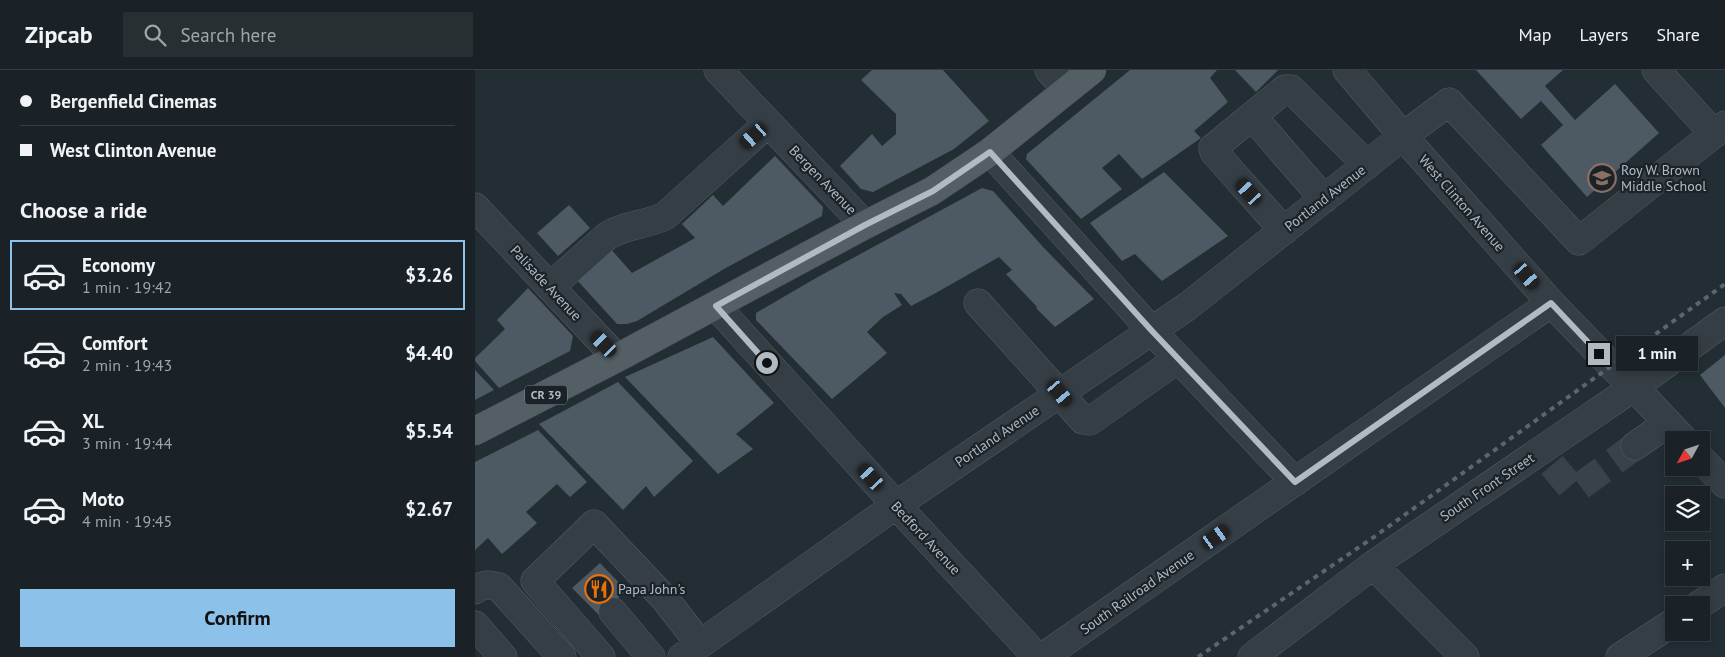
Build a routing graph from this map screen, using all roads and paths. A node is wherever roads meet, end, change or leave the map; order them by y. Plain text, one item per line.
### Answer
1 (718, 70) edge
2 (1092, 70) edge
3 (1347, 70) edge
4 (1656, 70) edge
5 (1057, 80) edge
6 (1252, 116) junction
7 (768, 123) junction
8 (1720, 130) edge
9 (1403, 136) junction
10 (990, 152) junction
11 (1367, 165) junction
12 (1324, 199) junction
13 (475, 207) edge
14 (865, 225) junction
15 (1284, 231) junction
16 (551, 288) junction
17 (978, 303) dead end
18 (1551, 303) junction
19 (716, 306) junction
20 (1725, 321) edge
21 (1152, 331) junction
22 (617, 358) junction
23 (1178, 359) junction
24 (1634, 387) junction
25 (1060, 393) junction
26 (475, 431) edge
27 (1676, 431) edge
28 (1665, 435) edge
29 (1635, 446) tunnel mouth
30 (1710, 468) edge
31 (1295, 482) junction
32 (1725, 484) edge
33 (896, 505) junction
34 (1373, 565) junction
35 (1725, 588) edge
36 (475, 590) edge
37 (1710, 598) edge
38 (613, 612) dead end
39 (475, 625) edge
40 (1665, 628) edge
41 (691, 651) edge
42 (503, 657) edge
43 (562, 657) edge
44 (601, 657) edge
45 (651, 657) edge
46 (1037, 657) edge
47 (1043, 657) edge
48 (1252, 657) edge
49 (1465, 657) edge
50 (1620, 657) edge

1 - 7 street, Bergen Avenue
2 - 5 main road, CR 39
3 - 9 street, West Clinton Avenue
4 - 8 street
5 - 10 main road, CR 39
6 - 11 street
6 - 12 street
6 - 15 street
7 - 14 street, Bergen Avenue
7 - 16 street
8 - 9 street, Portland Avenue
9 - 11 street, Portland Avenue
9 - 18 street, West Clinton Avenue
10 - 14 main road, CR 39
10 - 21 street
11 - 12 street, Portland Avenue
12 - 15 street, Portland Avenue
13 - 16 street, Palisade Avenue
14 - 19 main road, CR 39
15 - 21 street, Portland Avenue
16 - 22 street, Palisade Avenue
17 - 25 street
18 - 24 street, West Clinton Avenue
18 - 31 street, South Railroad Avenue
19 - 22 main road, CR 39
19 - 33 street, Bedford Avenue
20 - 24 street, South Front Street
21 - 23 street
21 - 25 street, Portland Avenue
22 - 26 main road, CR 39
23 - 25 street
23 - 31 street
24 - 27 street, West Clinton Avenue
24 - 34 street, South Front Street
25 - 33 street, Portland Avenue
28 - 29 street
30 - 32 street
31 - 47 street, South Railroad Avenue
33 - 41 street, Portland Avenue
33 - 46 street, Bedford Avenue
34 - 48 street, South Front Street
34 - 49 street
35 - 37 street
36 - 43 street
38 - 45 street
39 - 42 street
40 - 50 street
41 - 44 street

